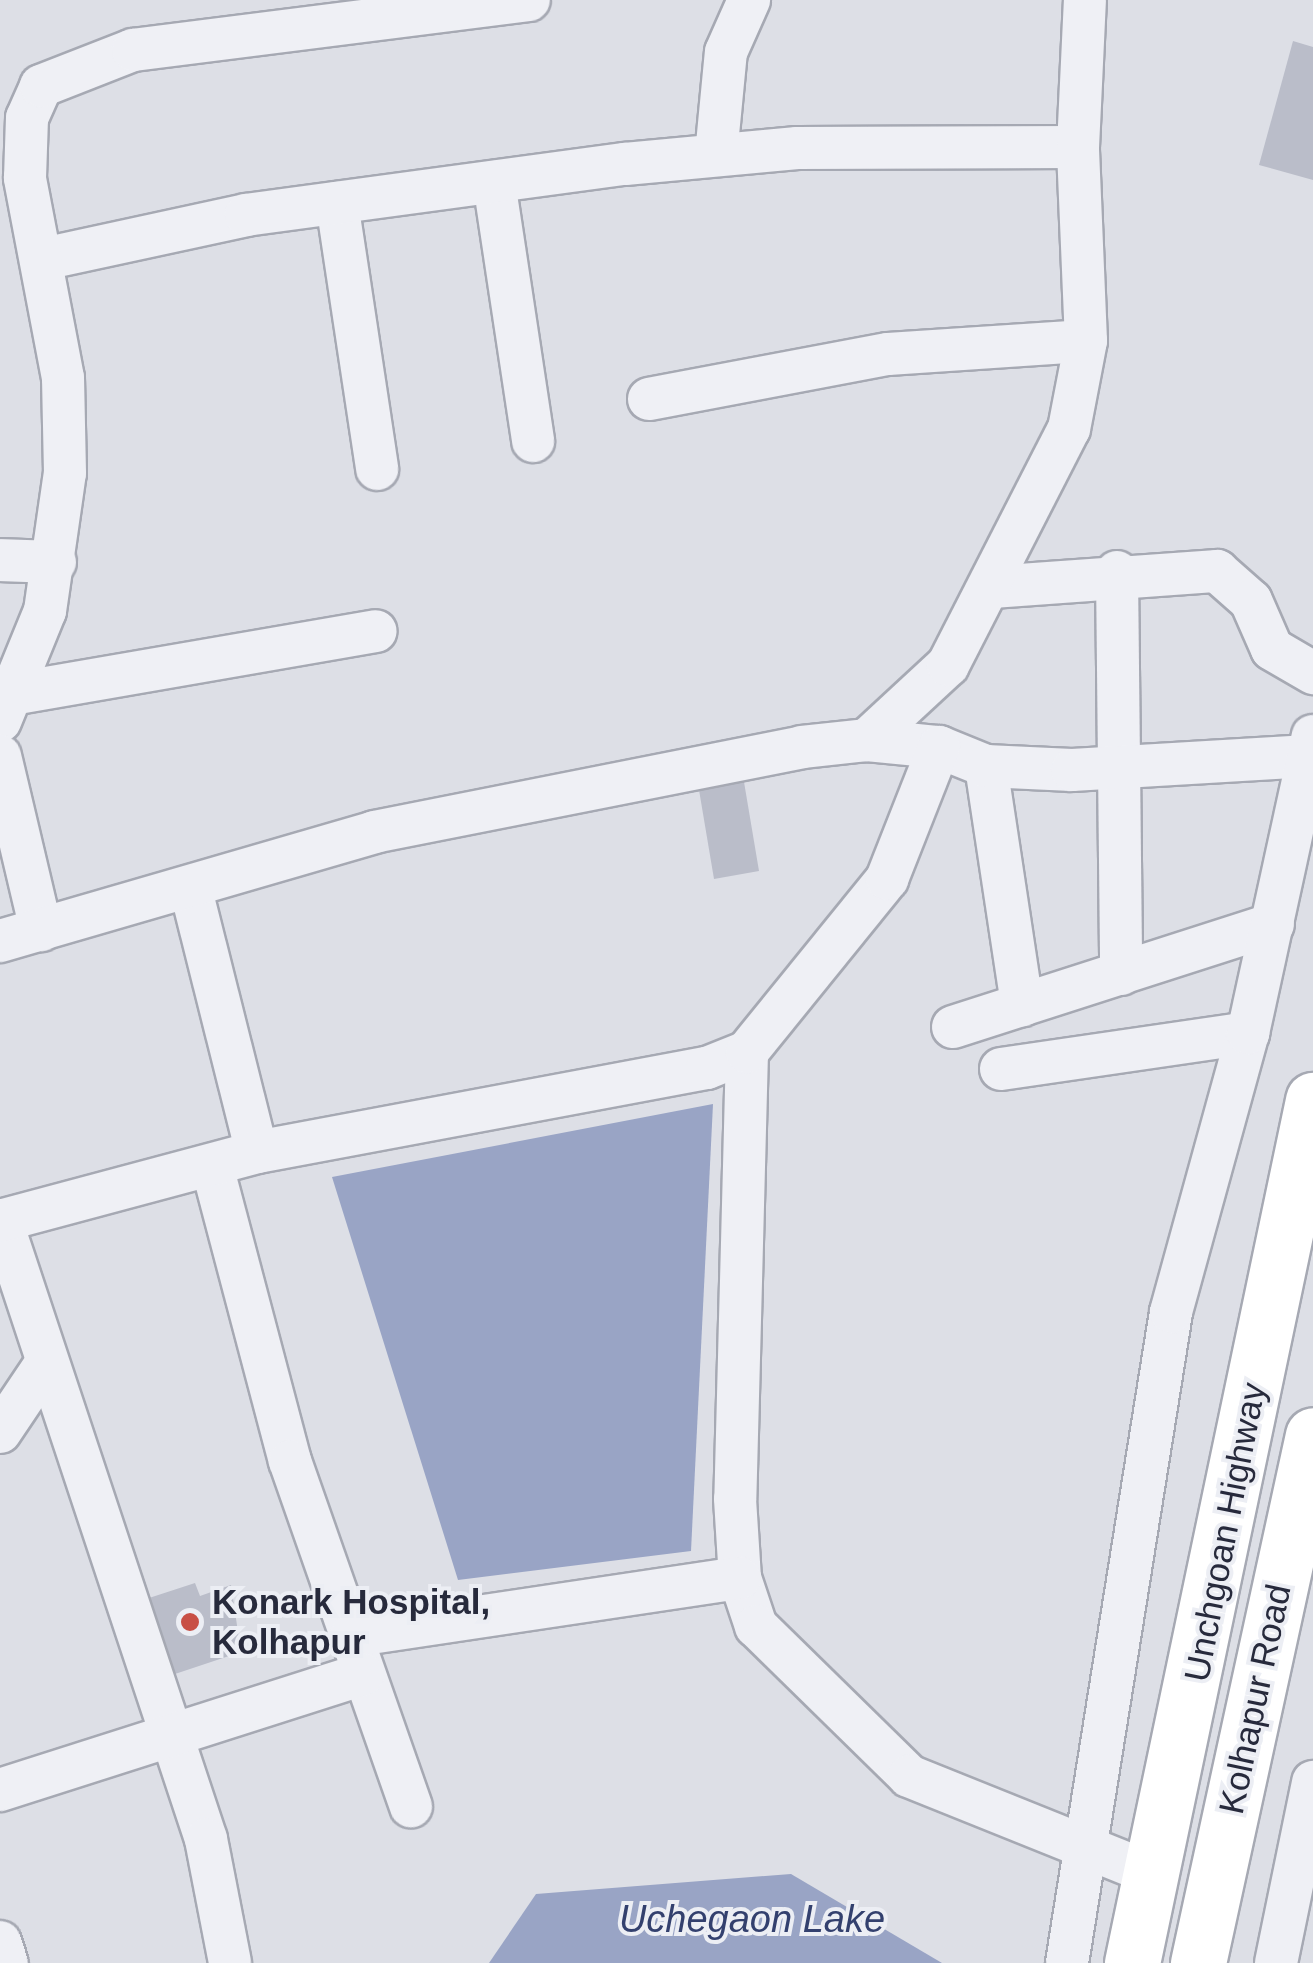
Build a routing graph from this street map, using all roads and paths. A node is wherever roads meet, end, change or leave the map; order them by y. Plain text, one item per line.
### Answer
1 (529, 0) edge
2 (748, 0) edge
3 (1085, 0) edge
4 (405, 8) edge
5 (1078, 148) junction
6 (716, 155) junction
7 (494, 182) junction
8 (337, 203) junction
9 (43, 258) junction
10 (1086, 341) junction
11 (648, 398) dead end
12 (533, 441) dead end
13 (377, 469) dead end
14 (0, 560) edge
15 (55, 562) junction
16 (1117, 572) junction
17 (992, 587) junction
18 (375, 632) dead end
19 (1313, 672) edge
20 (3, 708) edge
21 (866, 740) junction
22 (1311, 746) edge
23 (940, 748) junction
24 (0, 756) edge
25 (986, 766) junction
26 (1124, 770) junction
27 (191, 890) junction
28 (1273, 924) junction
29 (41, 930) junction
30 (0, 941) edge
31 (1121, 974) junction
32 (1022, 1005) junction
33 (953, 1027) dead end
34 (1248, 1032) junction
35 (747, 1052) junction
36 (1000, 1070) dead end
37 (1313, 1100) edge
38 (256, 1152) junction
39 (212, 1166) junction
40 (0, 1220) edge
41 (45, 1365) junction
42 (0, 1432) edge
43 (1313, 1435) edge
44 (740, 1578) junction
45 (357, 1655) junction
46 (164, 1731) junction
47 (1313, 1782) edge
48 (0, 1790) edge
49 (411, 1806) dead end
50 (1085, 1848) junction
51 (1153, 1874) junction
52 (0, 1942) edge
53 (7, 1963) edge
54 (230, 1963) edge
55 (1067, 1963) edge
56 (1132, 1963) edge
57 (1198, 1963) edge
58 (1276, 1963) edge

1 - 4 street
2 - 6 street
3 - 5 street
4 - 9 street
5 - 6 street
5 - 10 street
6 - 7 street
7 - 8 street
7 - 12 street
8 - 9 street
8 - 13 street
9 - 15 street
10 - 11 street
10 - 17 street
14 - 15 street
15 - 20 street
16 - 17 street
16 - 19 street
16 - 26 street
17 - 21 street
18 - 20 street
21 - 23 street
21 - 27 street
22 - 26 street
22 - 28 street
23 - 25 street
23 - 35 street
24 - 29 street
25 - 26 street
25 - 32 street
26 - 31 street
27 - 29 street
27 - 38 street
28 - 31 street
28 - 34 street
29 - 30 street
31 - 32 street
32 - 33 street
34 - 36 street
34 - 50 street
35 - 38 street
35 - 44 street
37 - 51 highway, Unchgoan Highway
38 - 39 street
39 - 40 street
39 - 45 street
40 - 41 street
41 - 42 street
41 - 46 street
43 - 57 highway, Kolhapur Road
44 - 45 street
44 - 50 street
45 - 46 street
45 - 49 street
46 - 48 street
46 - 54 street
47 - 58 street
50 - 51 street
50 - 55 street
51 - 56 highway, Unchgoan Highway
52 - 53 street

